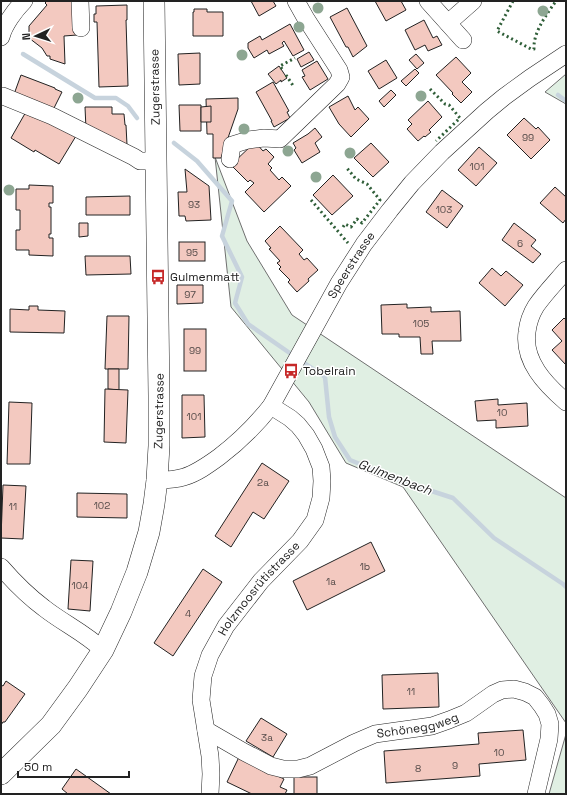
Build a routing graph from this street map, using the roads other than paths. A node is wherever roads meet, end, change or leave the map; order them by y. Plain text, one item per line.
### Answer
1 (24, 1) edge
2 (80, 1) edge
3 (154, 1) edge
4 (296, 1) edge
5 (428, 1) edge
6 (472, 1) edge
7 (448, 23) junction
8 (81, 28) dead end
9 (2, 33) edge
10 (463, 40) dead end
11 (566, 54) edge
12 (1, 96) edge
13 (230, 159) dead end
14 (156, 161) junction
15 (566, 270) edge
16 (566, 402) edge
17 (271, 406) junction
18 (157, 480) junction
19 (1, 567) edge
20 (103, 650) junction
21 (206, 730) junction
22 (1, 774) edge
23 (210, 794) edge
24 (536, 794) edge

1 - 9 street
2 - 8 street
3 - 14 main road, Zugerstrasse
4 - 13 street
5 - 7 street
6 - 7 street
7 - 10 street
11 - 17 street, Speerstrasse
12 - 14 street
14 - 18 main road, Zugerstrasse
15 - 16 street
17 - 18 street, Speerstrasse
17 - 21 street, Holzmoosrütistrasse
18 - 20 main road, Zugerstrasse
19 - 20 street
20 - 22 main road, Zugerstrasse
21 - 23 street, Holzmoosrütistrasse
21 - 24 street, Schöneggweg

